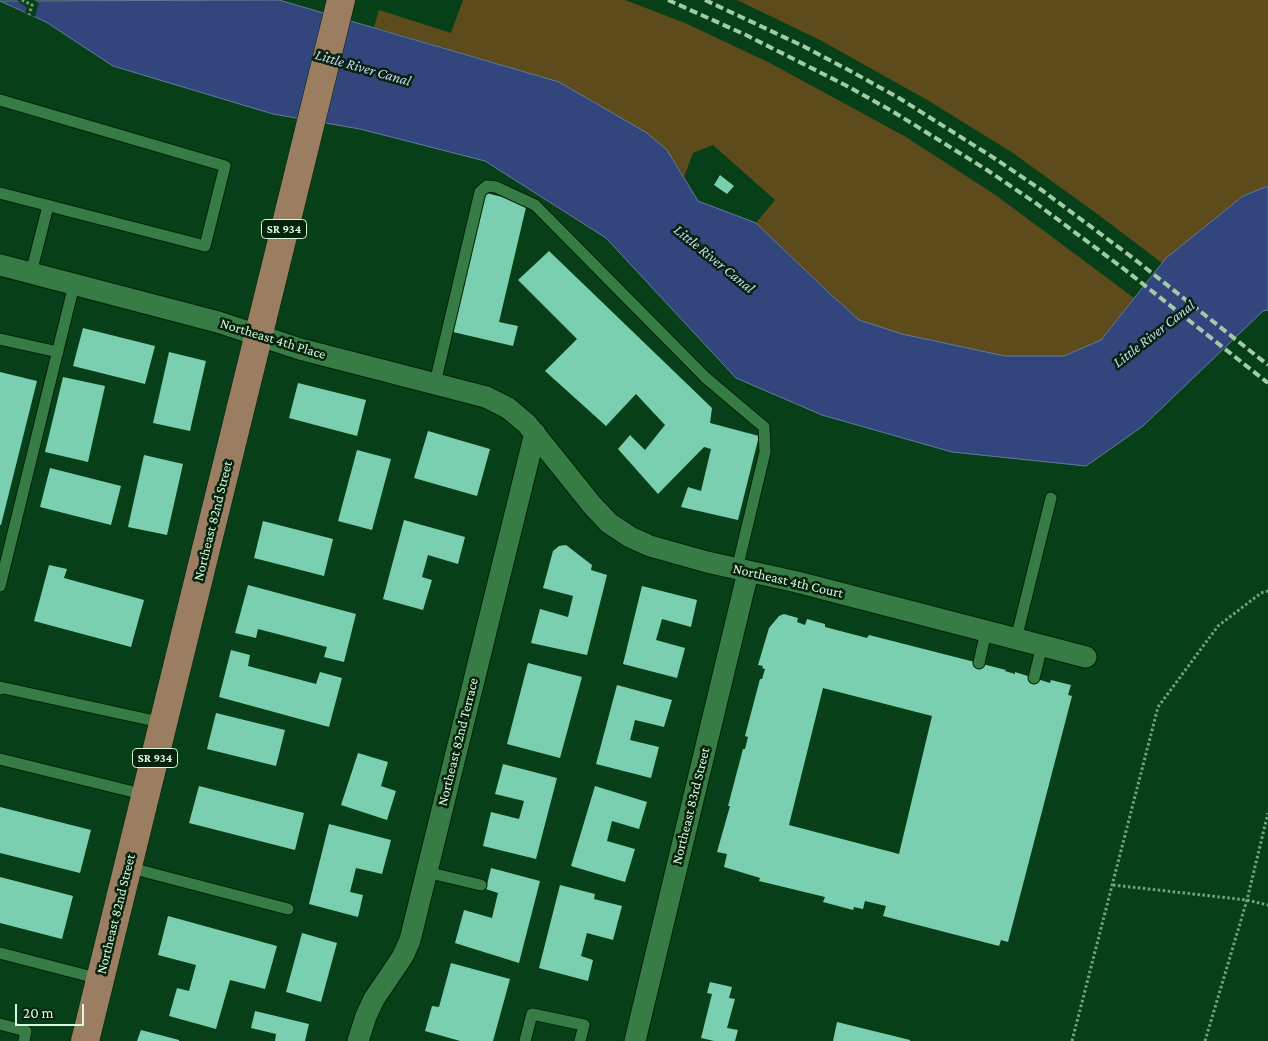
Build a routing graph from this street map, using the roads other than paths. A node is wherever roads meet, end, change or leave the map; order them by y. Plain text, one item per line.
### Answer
1 (340, 5) edge
2 (0, 100) edge
3 (0, 193) edge
4 (48, 206) junction
5 (0, 265) edge
6 (31, 273) junction
7 (74, 285) junction
8 (258, 335) junction
9 (0, 338) edge
10 (58, 352) junction
11 (435, 383) junction
12 (536, 433) junction
13 (1051, 498) dead end
14 (742, 570) junction
15 (0, 586) edge
16 (986, 631) junction
17 (1016, 639) junction
18 (1042, 646) junction
19 (1086, 657) dead end
20 (979, 663) dead end
21 (1034, 678) dead end
22 (0, 689) edge
23 (164, 723) junction
24 (0, 759) edge
25 (146, 794) junction
26 (127, 867) junction
27 (426, 872) junction
28 (481, 885) dead end
29 (288, 909) dead end
30 (0, 953) edge
31 (100, 979) junction
32 (0, 1024) edge
33 (24, 1041) edge
34 (85, 1041) edge
35 (358, 1041) edge
36 (525, 1041) edge
37 (580, 1041) edge
38 (634, 1041) edge

1 - 8 main road, Northeast 82nd Street / SR 934
2 - 4 lane
3 - 4 lane
4 - 6 lane
5 - 6 street, Northeast 4th Place
6 - 7 street, Northeast 4th Place
7 - 8 street, Northeast 4th Place
7 - 10 lane
8 - 11 street, Northeast 4th Place
8 - 23 main road, Northeast 82nd Street / SR 934
9 - 10 lane
10 - 15 lane
11 - 12 street, Northeast 4th Place
11 - 14 lane
12 - 14 street, Northeast 4th Court
12 - 27 street, Northeast 82nd Terrace
13 - 17 lane
14 - 16 street, Northeast 4th Court
14 - 38 street, Northeast 83rd Street
16 - 17 street, Northeast 4th Court
16 - 20 lane
17 - 18 street, Northeast 4th Court
18 - 19 street, Northeast 4th Court
18 - 21 lane
22 - 23 lane
23 - 25 main road, Northeast 82nd Street / SR 934
24 - 25 lane
25 - 26 main road, Northeast 82nd Street / SR 934
26 - 29 lane
26 - 31 main road, Northeast 82nd Street / SR 934
27 - 28 lane
27 - 35 street, Northeast 82nd Terrace
30 - 31 lane
31 - 34 main road, Northeast 82nd Street / SR 934
32 - 33 lane
36 - 37 lane

